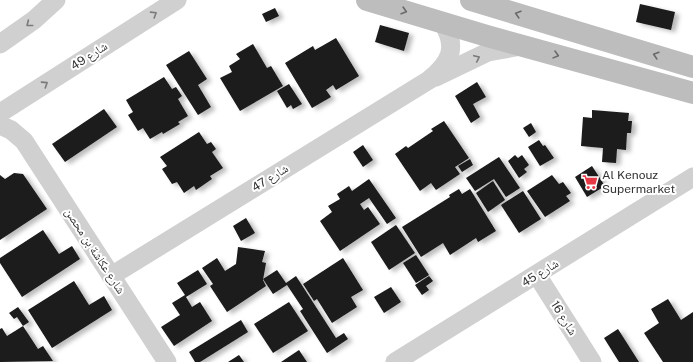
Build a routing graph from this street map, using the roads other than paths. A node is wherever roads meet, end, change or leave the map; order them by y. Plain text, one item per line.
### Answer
1 (56, 0) edge
2 (177, 0) edge
3 (367, 0) edge
4 (471, 0) edge
5 (443, 23) junction
6 (0, 44) edge
7 (524, 46) junction
8 (693, 67) edge
9 (429, 80) junction
10 (655, 82) junction
11 (693, 93) edge
12 (23, 98) junction
13 (693, 107) edge
14 (0, 113) edge
15 (0, 125) edge
16 (24, 141) junction
17 (691, 180) edge
18 (537, 275) junction
19 (111, 276) junction
20 (167, 362) edge
21 (395, 362) edge
22 (592, 362) edge

1 -> 6 street
12 -> 2 street, شارع 49
3 -> 5 street
8 -> 4 street
5 - 7 street
5 - 9 street, شارع 47
9 -> 7 street, شارع 47
7 -> 10 street
9 - 19 street, شارع 47
10 - 11 street
10 - 13 street
12 - 14 street, شارع 49
12 - 16 street, شارع عكاشة بن محصن
15 - 16 street, شارع عكاشة بن محصن
16 - 19 street, شارع عكاشة بن محصن
17 - 18 street, شارع 45
18 - 21 street, شارع 45
18 - 22 street, شارع 16
19 - 20 street, شارع عكاشة بن محصن

